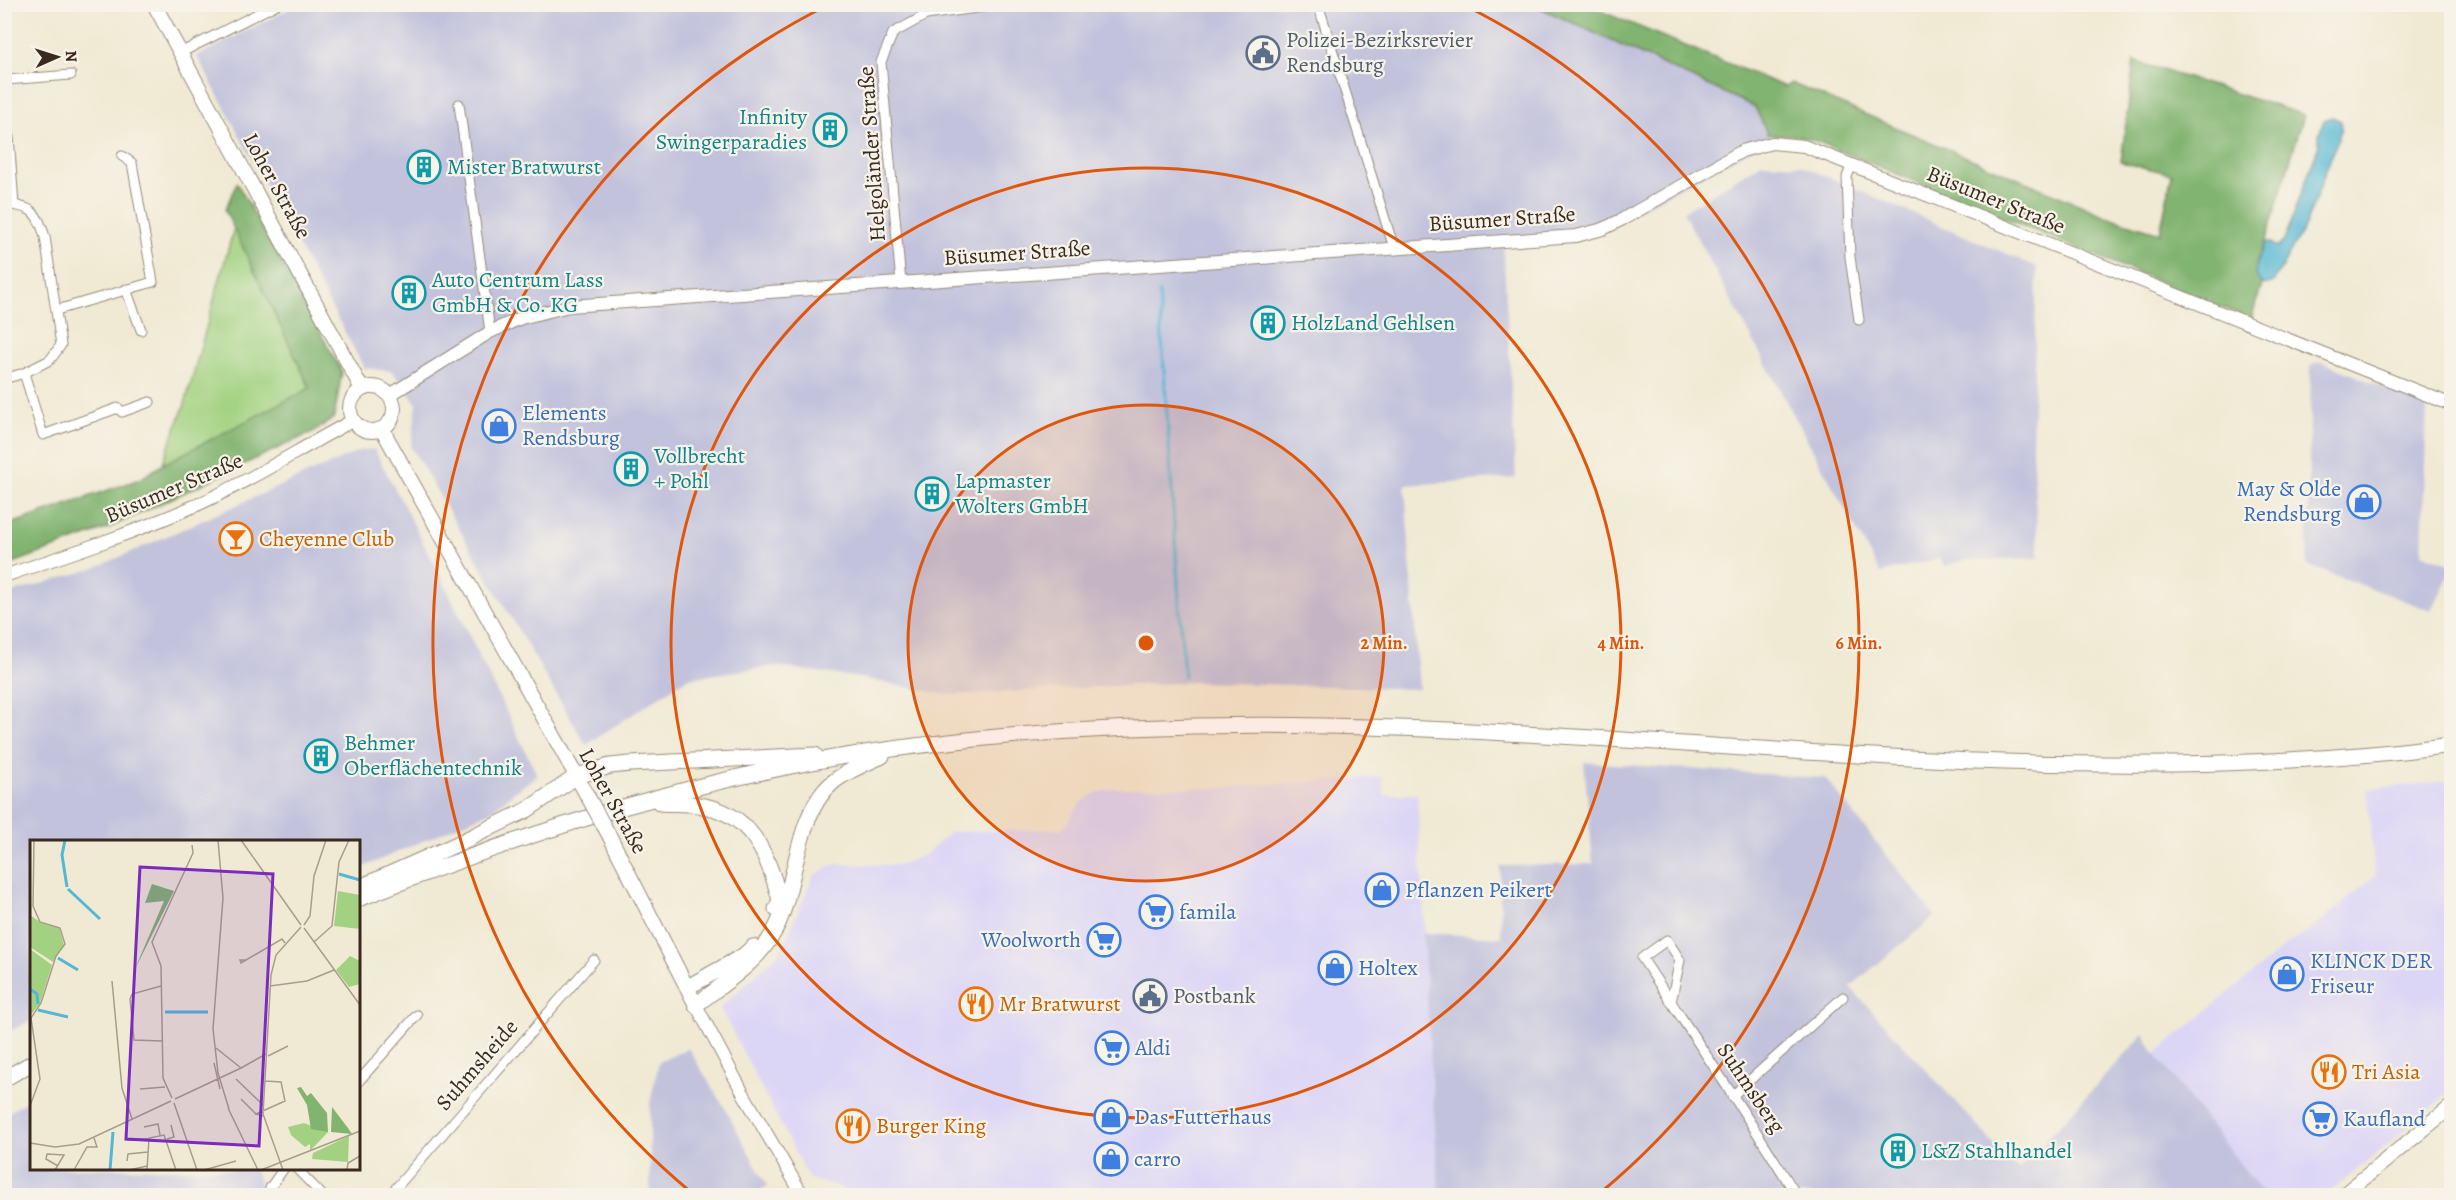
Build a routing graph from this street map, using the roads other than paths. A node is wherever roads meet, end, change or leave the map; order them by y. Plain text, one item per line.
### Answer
1 (154, 4) edge
2 (278, 4) edge
3 (1005, 4) edge
4 (1318, 4) edge
5 (180, 54) junction
6 (4, 68) edge
7 (71, 75) dead end
8 (6, 80) junction
9 (459, 104) dead end
10 (8, 144) edge
11 (122, 156) dead end
12 (1852, 164) junction
13 (9, 205) edge
14 (1394, 248) junction
15 (901, 283) junction
16 (126, 289) junction
17 (57, 310) junction
18 (1859, 320) dead end
19 (141, 330) dead end
20 (490, 332) junction
21 (24, 373) junction
22 (4, 379) edge
23 (362, 389) junction
24 (390, 395) junction
25 (150, 402) dead end
26 (2451, 405) edge
27 (352, 421) junction
28 (382, 429) junction
29 (4, 576) edge
30 (2451, 745) edge
31 (900, 748) junction
32 (875, 752) junction
33 (577, 776) junction
34 (639, 803) junction
35 (360, 887) edge
36 (360, 898) edge
37 (594, 960) dead end
38 (688, 987) junction
39 (1843, 998) dead end
40 (1671, 1002) junction
41 (696, 1005) junction
42 (417, 1015) dead end
43 (30, 1064) edge
44 (4, 1079) edge
45 (360, 1080) edge
46 (1732, 1096) junction
47 (2451, 1106) edge
48 (283, 1170) edge
49 (298, 1170) edge
50 (271, 1196) edge
51 (323, 1196) edge
52 (389, 1196) edge
53 (803, 1196) edge
54 (1797, 1196) edge
55 (2343, 1196) edge

1 - 5 main road, Loher Straße
2 - 5 street
3 - 15 street, Helgoländer Straße
4 - 14 street
5 - 23 main road, Loher Straße
6 - 8 street
7 - 8 street
8 - 10 street
9 - 20 street
10 - 13 street
11 - 16 street
12 - 14 street, Büsumer Straße
12 - 18 street
12 - 26 street, Büsumer Straße
13 - 17 street
14 - 15 street, Büsumer Straße
15 - 20 street, Büsumer Straße
16 - 17 street
16 - 19 street
17 - 21 street
20 - 24 street, Büsumer Straße
21 - 22 street
21 - 25 street
23 - 24 main road
23 - 27 main road
24 - 28 main road
27 - 28 main road
27 - 29 street, Büsumer Straße
28 - 33 main road, Loher Straße
30 - 31 main road
31 - 32 main road
31 - 41 main road
32 - 33 main road
32 - 34 main road
33 - 35 main road
33 - 38 main road, Loher Straße, bridge
34 - 36 main road
34 - 38 main road
37 - 52 street, Suhmsheide
38 - 41 main road, Loher Straße
39 - 46 street
40 - 40 street, Suhmsberg
40 - 46 street, Suhmsberg
41 - 53 street, Loher Straße
42 - 45 street
43 - 44 main road
46 - 54 street, Suhmsberg
47 - 55 main road
48 - 50 street
49 - 51 street

